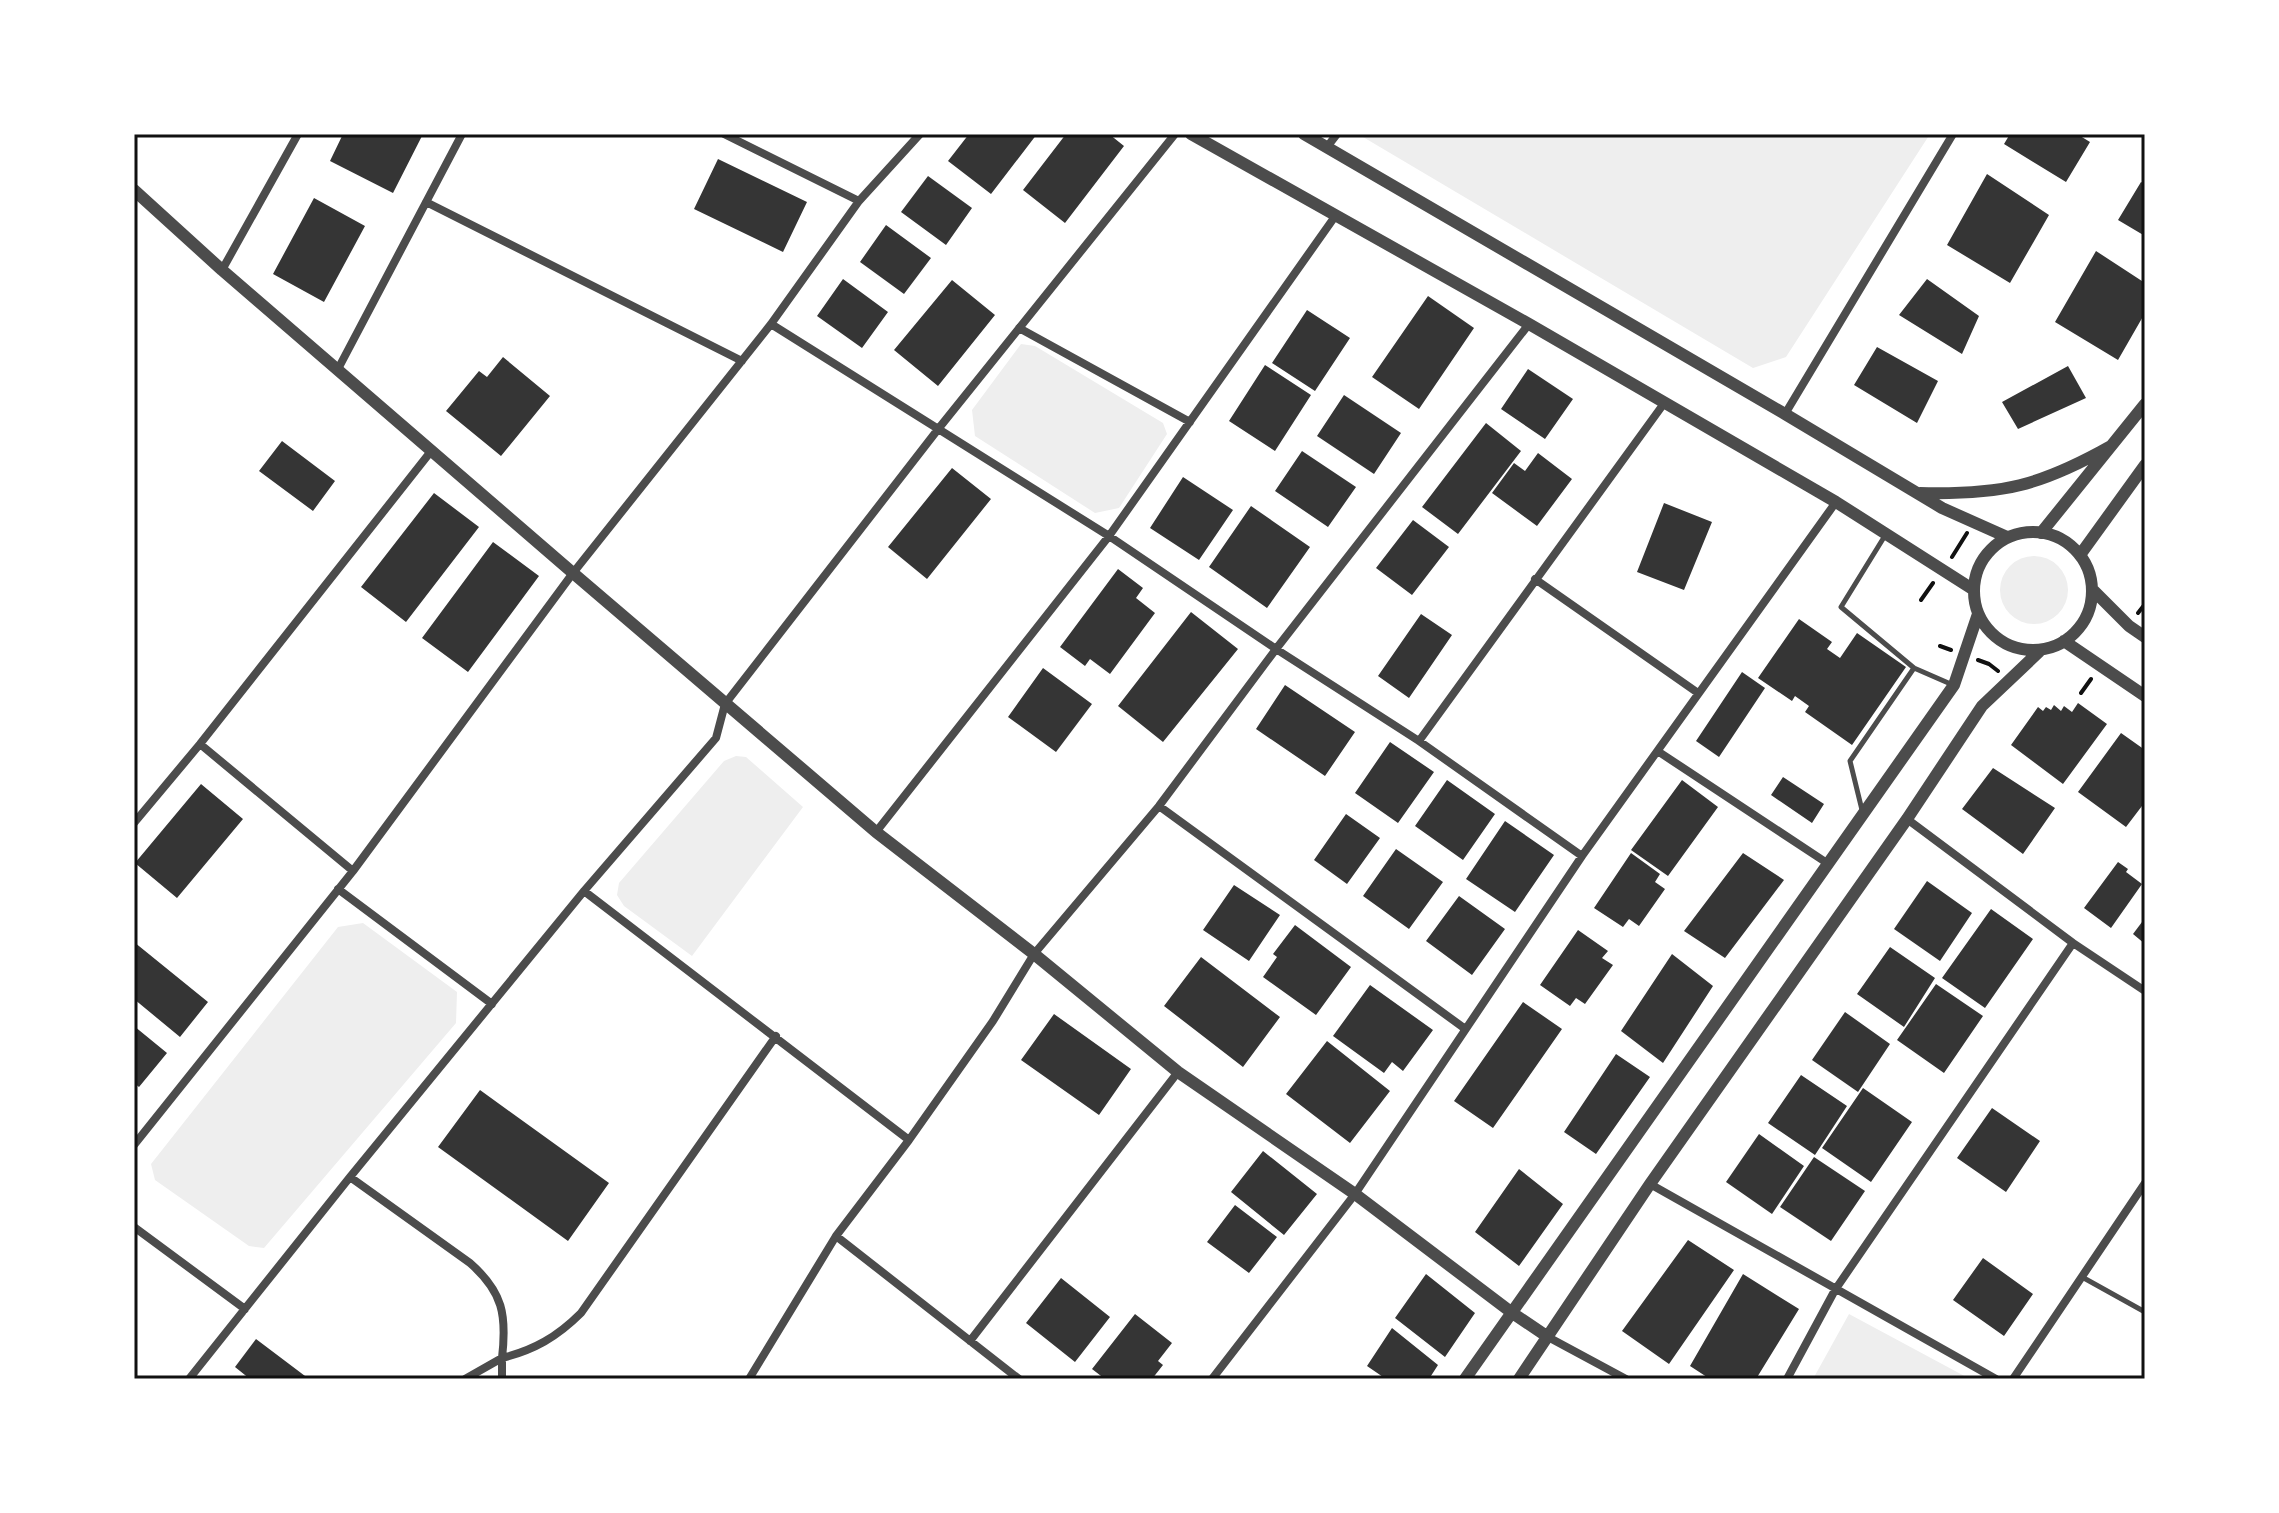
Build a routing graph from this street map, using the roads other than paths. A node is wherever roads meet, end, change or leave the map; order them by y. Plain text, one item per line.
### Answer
1 (298, 134) edge
2 (462, 134) edge
3 (724, 134) edge
4 (920, 134) edge
5 (1175, 134) edge
6 (1191, 134) edge
7 (1304, 134) edge
8 (1337, 134) edge
9 (1953, 134) edge
10 (1327, 147) junction
11 (134, 190) edge
12 (859, 201) junction
13 (426, 202) junction
14 (1336, 215) junction
15 (222, 270) junction
16 (771, 324) junction
17 (1529, 324) junction
18 (1019, 328) junction
19 (742, 361) junction
20 (338, 369) junction
21 (1665, 402) junction
22 (2145, 404) edge
23 (1785, 414) junction
24 (1190, 422) junction
25 (939, 428) junction
26 (2111, 446) junction
27 (432, 450) junction
28 (2145, 465) edge
29 (1916, 492) junction
30 (1836, 502) junction
31 (2041, 533) junction
32 (1887, 534) junction
33 (1109, 536) junction
34 (2007, 537) junction
35 (2080, 555) junction
36 (573, 573) junction
37 (1535, 579) junction
38 (2092, 589) junction
39 (1974, 590) junction
40 (1978, 614) junction
41 (2145, 637) edge
42 (2064, 641) junction
43 (1276, 649) junction
44 (2041, 650) junction
45 (1914, 668) junction
46 (1954, 685) junction
47 (1698, 693) junction
48 (2145, 696) edge
49 (725, 704) junction
50 (1419, 741) junction
51 (200, 744) junction
52 (1659, 752) junction
53 (1159, 806) junction
54 (1863, 813) junction
55 (1907, 819) junction
56 (134, 823) edge
57 (876, 832) junction
58 (1582, 856) junction
59 (1827, 863) junction
60 (353, 871) junction
61 (338, 889) junction
62 (584, 891) junction
63 (2073, 943) junction
64 (1034, 954) junction
65 (2145, 991) edge
66 (492, 1004) junction
67 (1464, 1028) junction
68 (776, 1036) junction
69 (1178, 1072) junction
70 (909, 1140) junction
71 (134, 1145) edge
72 (350, 1177) junction
73 (2145, 1183) edge
74 (1650, 1184) junction
75 (1355, 1194) junction
76 (134, 1227) edge
77 (836, 1236) junction
78 (2082, 1277) junction
79 (1835, 1290) junction
80 (245, 1309) junction
81 (1511, 1312) junction
82 (2145, 1312) edge
83 (1548, 1337) junction
84 (970, 1341) junction
85 (502, 1358) junction
86 (189, 1379) edge
87 (465, 1379) edge
88 (502, 1379) edge
89 (749, 1379) edge
90 (1019, 1379) edge
91 (1212, 1379) edge
92 (1465, 1379) edge
93 (1519, 1379) edge
94 (1626, 1379) edge
95 (1787, 1379) edge
96 (1996, 1379) edge
97 (2013, 1379) edge

1 - 15 street
2 - 13 street
3 - 12 street
4 - 12 street
5 - 18 street
6 - 14 street
7 - 10 street
8 - 10 street
9 - 23 street
10 - 23 street
11 - 15 street
12 - 16 street
13 - 19 street
13 - 20 street
14 - 17 street
14 - 24 street
15 - 20 street
16 - 19 street
16 - 25 street
17 - 21 street
17 - 43 street
18 - 24 street
18 - 25 street
19 - 36 street
20 - 27 street
21 - 30 street
21 - 37 street
22 - 26 street
23 - 29 street
24 - 33 street
25 - 33 street
25 - 49 street
26 - 29 street
26 - 31 street
27 - 36 street
27 - 51 street
28 - 35 street
29 - 34 street
30 - 32 street
30 - 47 street
31 - 34 street
31 - 35 street
32 - 39 street
32 - 45 lane
33 - 43 street
33 - 57 street
34 - 39 street
35 - 38 street
36 - 49 street
36 - 60 street
37 - 47 street
37 - 50 street
38 - 41 street
38 - 42 street
39 - 40 street
40 - 44 street
40 - 46 street
42 - 44 street
42 - 48 street
43 - 50 street
43 - 53 street
44 - 55 street
45 - 46 lane
45 - 54 lane
46 - 54 street
47 - 52 street
49 - 57 street
49 - 62 street
50 - 58 street
51 - 56 street
51 - 60 street
52 - 58 street
52 - 59 street
53 - 64 street
53 - 67 street
54 - 59 street
55 - 63 street
55 - 74 street
57 - 64 street
58 - 67 street
59 - 81 street
60 - 61 street
61 - 66 street
61 - 71 street
62 - 66 street
62 - 68 street
63 - 65 street
63 - 79 street
64 - 69 street
64 - 70 street
66 - 72 street
67 - 75 street
68 - 70 street
68 - 85 street
69 - 75 street
69 - 84 street
70 - 77 street
72 - 80 street
72 - 85 street
73 - 78 street
74 - 79 street
74 - 83 street
75 - 81 street
75 - 91 street
76 - 80 street
77 - 84 street
77 - 89 street
78 - 82 lane
78 - 97 street
79 - 95 street
79 - 96 street
80 - 86 street
81 - 83 street
81 - 92 street
83 - 93 street
83 - 94 street
84 - 90 street
85 - 87 street
85 - 88 street

